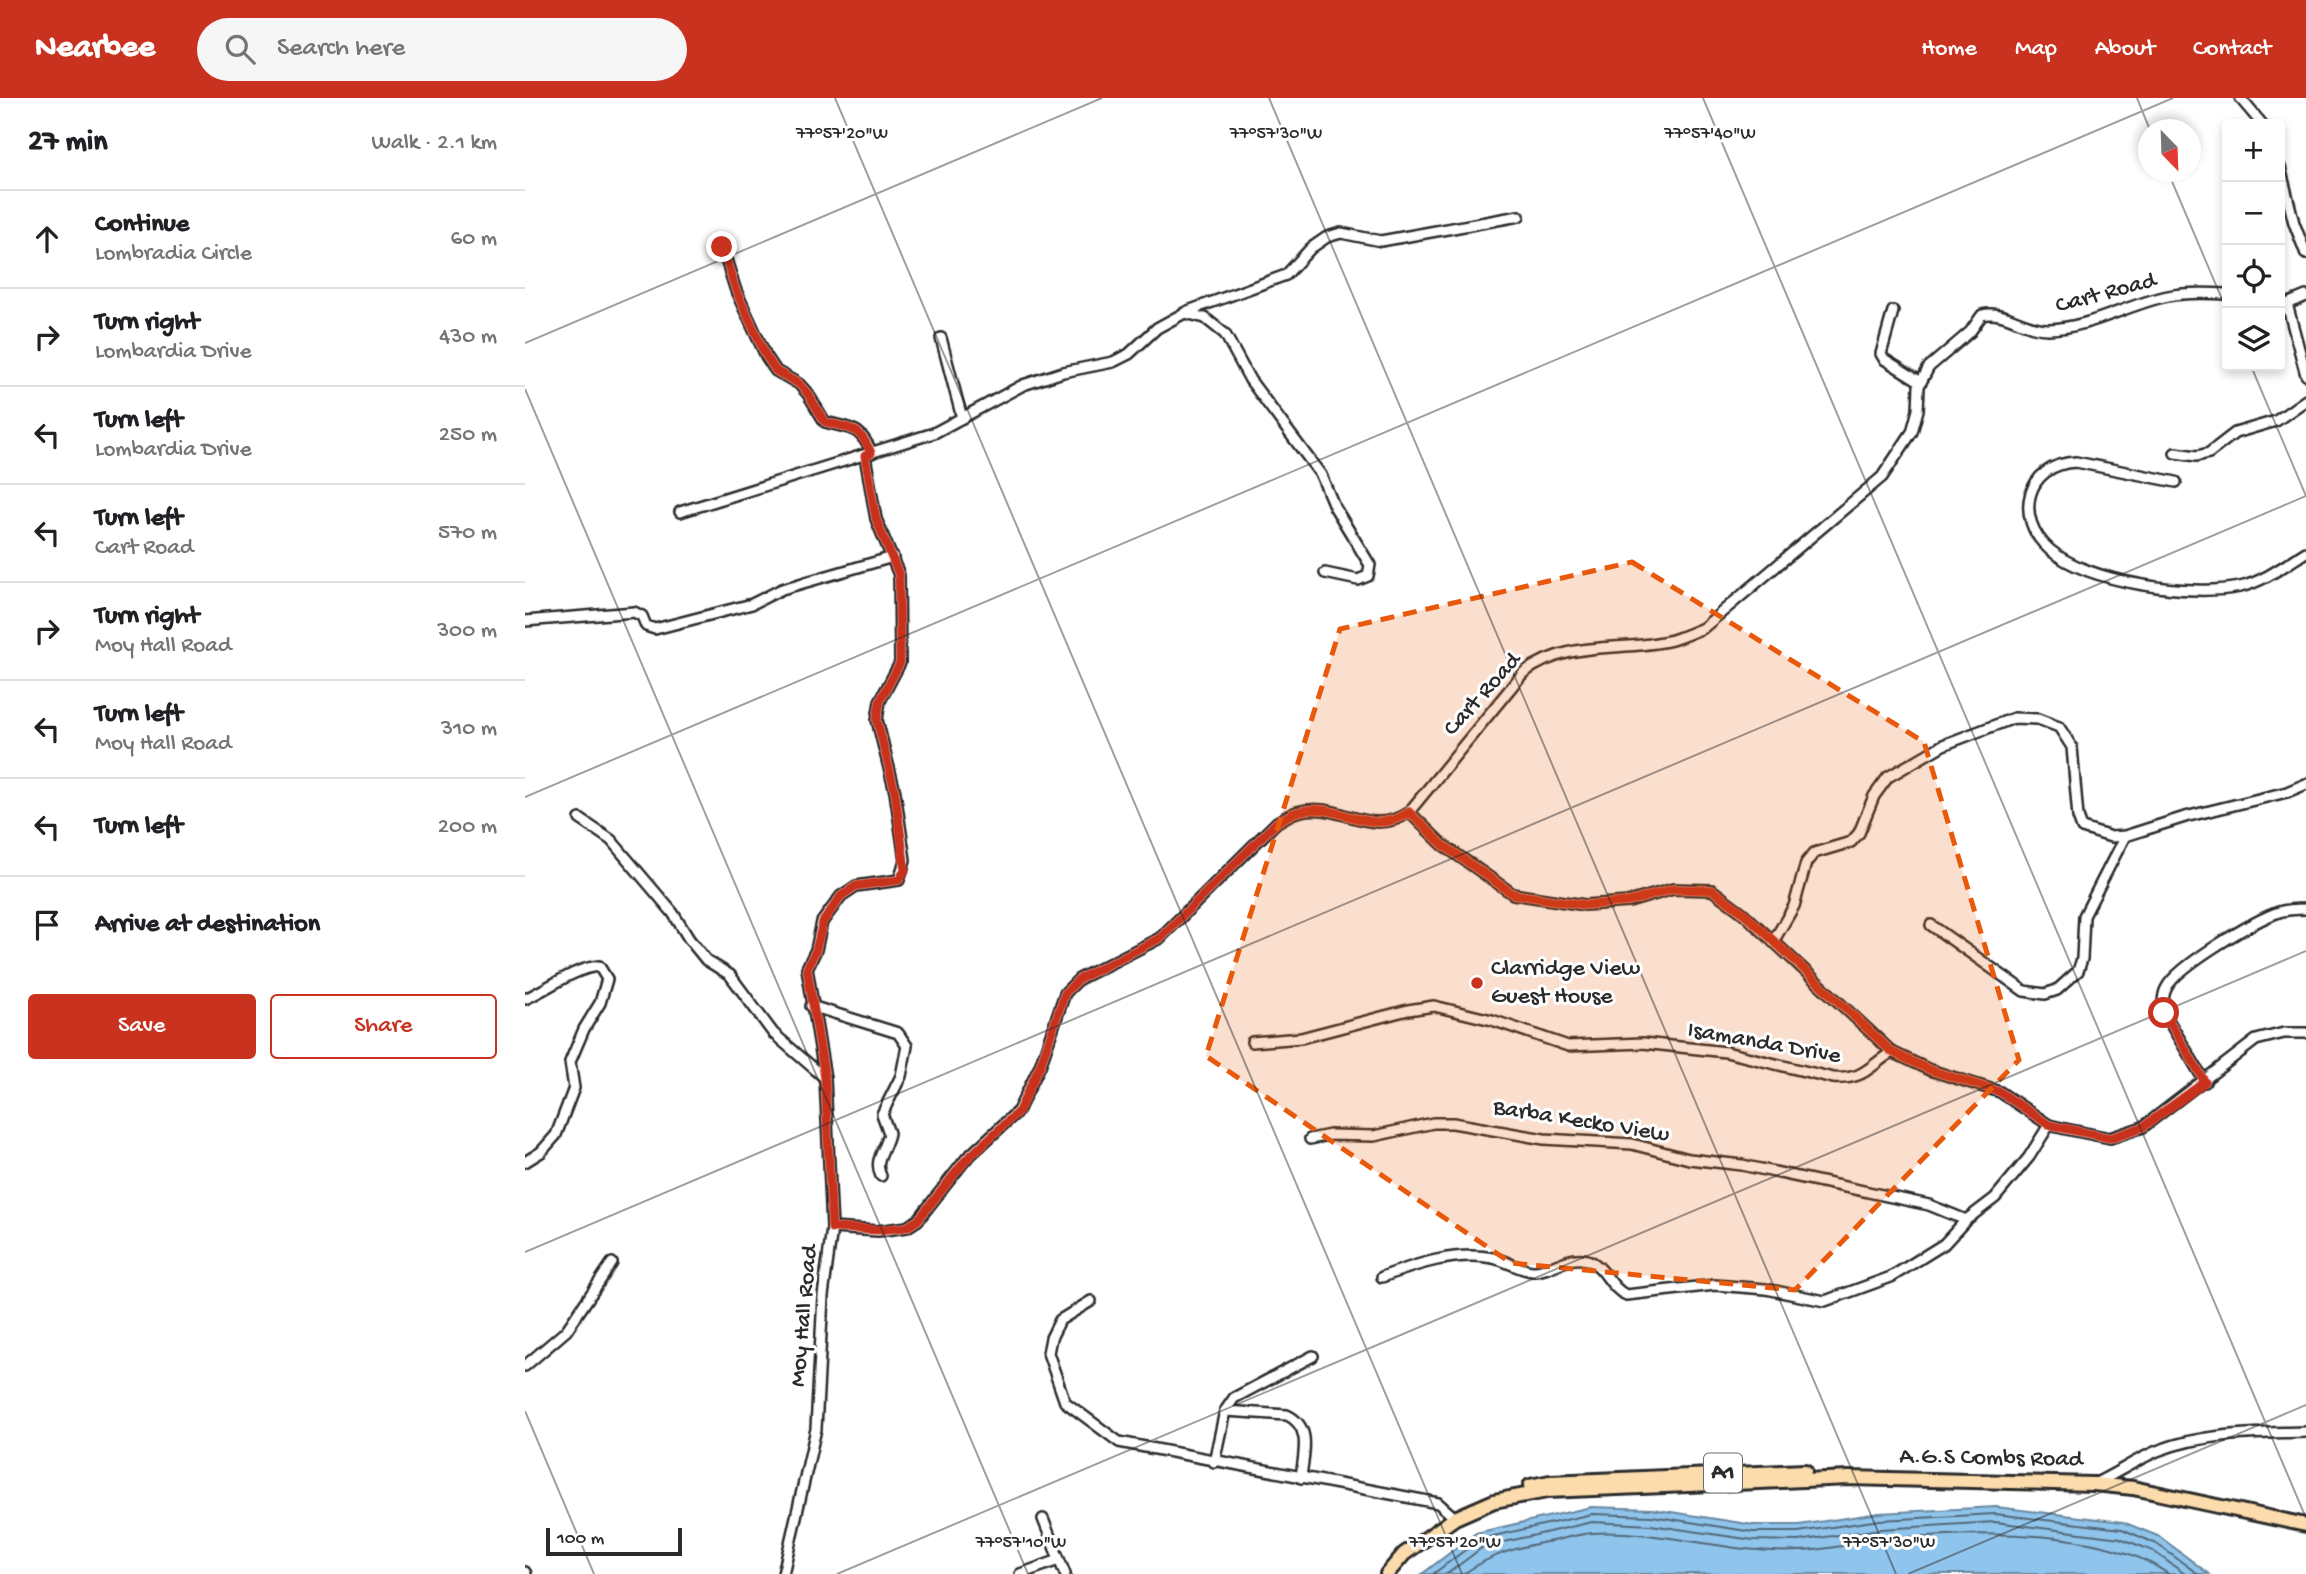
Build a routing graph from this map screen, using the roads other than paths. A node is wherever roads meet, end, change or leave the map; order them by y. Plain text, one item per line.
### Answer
1 (2240, 98) edge
2 (2258, 119) edge
3 (2284, 182) edge
4 (1519, 216) dead end
5 (722, 247) dead end
6 (2306, 254) edge
7 (2222, 294) edge
8 (2306, 296) edge
9 (2285, 303) edge
10 (2284, 308) edge
11 (1893, 311) dead end
12 (1185, 313) junction
13 (941, 338) dead end
14 (2306, 375) edge
15 (1921, 382) junction
16 (2306, 400) edge
17 (962, 418) junction
18 (2175, 453) dead end
19 (868, 455) junction
20 (2176, 482) dead end
21 (680, 512) dead end
22 (2306, 552) edge
23 (893, 557) junction
24 (1325, 573) dead end
25 (525, 621) edge
26 (2306, 783) edge
27 (1409, 812) junction
28 (580, 819) dead end
29 (2125, 836) junction
30 (2306, 909) edge
31 (1931, 925) dead end
32 (1773, 942) junction
33 (525, 999) edge
34 (811, 1006) junction
35 (2306, 1033) edge
36 (1252, 1042) dead end
37 (1892, 1052) junction
38 (825, 1078) junction
39 (2205, 1082) junction
40 (2049, 1125) junction
41 (1310, 1139) dead end
42 (525, 1161) edge
43 (881, 1176) dead end
44 (1966, 1220) junction
45 (832, 1228) junction
46 (612, 1263) dead end
47 (1382, 1278) dead end
48 (1091, 1301) dead end
49 (1313, 1356) dead end
50 (525, 1366) edge
51 (1225, 1410) junction
52 (2306, 1432) edge
53 (1214, 1462) junction
54 (1301, 1478) junction
55 (2094, 1484) junction
56 (1454, 1515) junction
57 (1043, 1519) dead end
58 (2306, 1525) edge
59 (1059, 1560) junction
60 (783, 1574) edge
61 (1020, 1574) edge
62 (1065, 1574) edge
63 (1379, 1574) edge
64 (1387, 1574) edge

1 - 2 street
3 - 6 street
4 - 12 street
5 - 19 street
7 - 15 street, Cart Road
8 - 9 street
10 - 14 street
11 - 15 street
12 - 17 street
12 - 24 street
13 - 17 street
15 - 27 street, Cart Road
16 - 18 street
17 - 19 street
19 - 21 street
19 - 23 street, Moy Hall Road
20 - 22 street
23 - 25 street
23 - 34 street, Moy Hall Road
26 - 29 street
27 - 32 street
27 - 45 street
28 - 38 street
29 - 31 street
29 - 32 street
30 - 39 street
32 - 37 street
33 - 42 street
34 - 38 street, Moy Hall Road
34 - 43 street
35 - 39 street
36 - 37 street, Isamanda Drive
37 - 40 street
38 - 45 street, Moy Hall Road
39 - 40 street
40 - 44 street
41 - 44 street, Barba Kecko View
44 - 47 street
45 - 60 street, Moy Hall Road
46 - 50 street
48 - 53 street
49 - 51 street
51 - 53 street
51 - 54 street
52 - 55 street
53 - 54 street
54 - 56 street
55 - 56 main road, A.G.S Combs Road / A1
55 - 58 main road, A1
56 - 63 main road, A.G.S Combs Road / A1
56 - 64 main road, A.G.S Combs Road / A1
57 - 59 street
59 - 61 street
59 - 62 street

